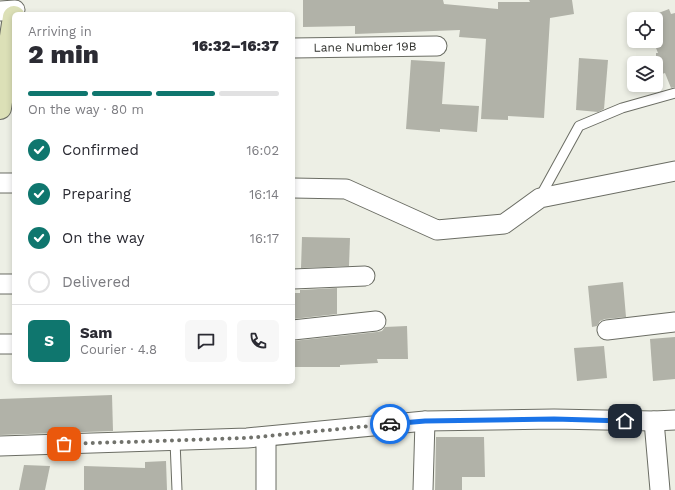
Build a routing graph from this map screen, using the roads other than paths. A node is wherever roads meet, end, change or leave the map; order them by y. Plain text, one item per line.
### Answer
1 (12, 10) edge
2 (437, 46) dead end
3 (295, 48) edge
4 (11, 52) edge
5 (3, 74) edge
6 (675, 93) edge
7 (3, 102) edge
8 (675, 171) edge
9 (0, 183) edge
10 (12, 183) edge
11 (295, 188) edge
12 (540, 198) junction
13 (364, 276) dead end
14 (295, 279) edge
15 (0, 284) edge
16 (12, 284) edge
17 (376, 321) dead end
18 (675, 322) edge
19 (295, 330) edge
20 (606, 330) dead end
21 (0, 344) edge
22 (12, 344) edge
23 (675, 420) edge
24 (425, 421) junction
25 (654, 421) junction
26 (266, 437) junction
27 (175, 441) junction
28 (0, 446) edge
29 (177, 490) edge
30 (266, 490) edge
31 (423, 490) edge
32 (660, 490) edge

1 - 4 main road
2 - 3 street, Lane Number 19B
4 - 5 main road
5 - 7 main road
6 - 12 lane
8 - 12 street
9 - 10 street
11 - 12 street
13 - 14 street
15 - 16 street
17 - 19 street
18 - 20 street
21 - 22 street
23 - 25 street
24 - 25 street
24 - 26 street
24 - 31 street
25 - 32 street
26 - 27 street
26 - 30 street
27 - 28 street
27 - 29 lane

